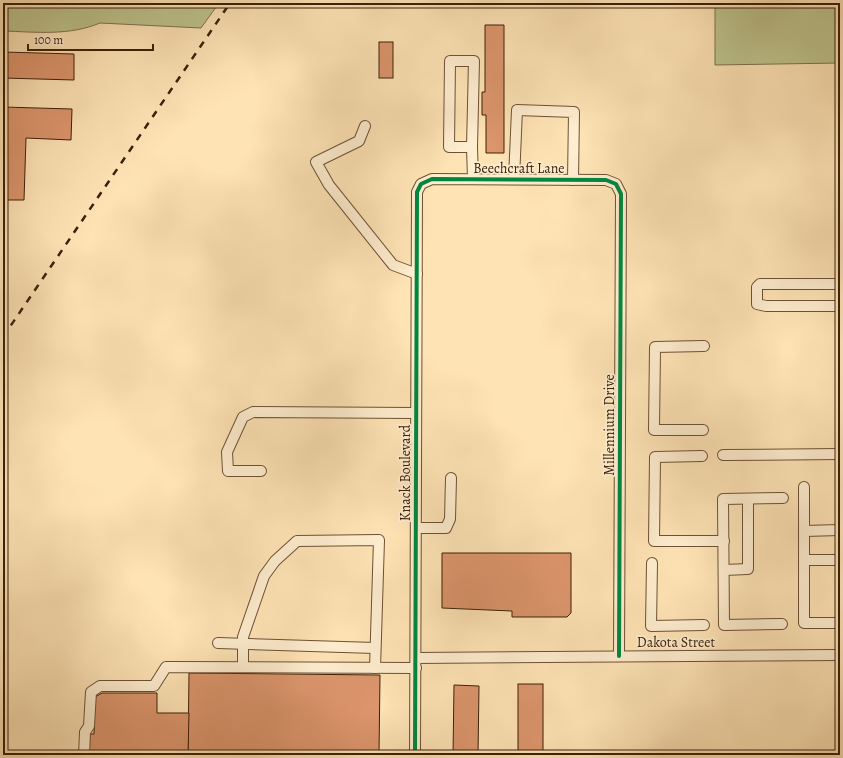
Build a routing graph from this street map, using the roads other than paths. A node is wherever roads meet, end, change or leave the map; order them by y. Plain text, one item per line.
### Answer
1 (365, 126) dead end
2 (472, 147) junction
3 (473, 179) junction
4 (514, 179) junction
5 (574, 180) junction
6 (417, 192) joint
7 (621, 194) joint
8 (417, 274) junction
9 (840, 284) edge
10 (840, 303) edge
11 (704, 346) dead end
12 (416, 413) junction
13 (703, 430) dead end
14 (840, 454) edge
15 (723, 455) dead end
16 (702, 456) dead end
17 (261, 471) dead end
18 (451, 478) dead end
19 (804, 487) dead end
20 (783, 498) dead end
21 (748, 499) junction
22 (416, 528) junction
23 (840, 530) edge
24 (804, 531) junction
25 (724, 541) junction
26 (804, 560) junction
27 (840, 560) edge
28 (652, 563) dead end
29 (724, 570) junction
30 (840, 623) edge
31 (782, 624) dead end
32 (704, 625) dead end
33 (218, 643) dead end
34 (243, 644) junction
35 (375, 648) junction
36 (840, 655) edge
37 (619, 656) junction
38 (416, 663) junction
39 (243, 666) junction
40 (375, 668) junction
41 (84, 755) edge
42 (416, 755) edge

1 - 8 street
2 - 2 street
2 - 3 street
3 - 4 street, Beechcraft Lane
3 - 6 street, Beechcraft Lane
4 - 5 street, Beechcraft Lane
4 - 5 street
5 - 7 street, Beechcraft Lane
6 - 8 street, Knack Boulevard
7 - 37 street, Millennium Drive
8 - 12 street, Knack Boulevard
9 - 10 street
11 - 13 street
12 - 17 street
12 - 22 street, Knack Boulevard
14 - 15 street
16 - 25 street
18 - 22 street
19 - 24 street
20 - 21 street
21 - 25 street
21 - 29 street
22 - 38 street, Knack Boulevard
23 - 24 street
24 - 26 street
25 - 29 street
26 - 27 street
26 - 30 street
28 - 32 street
29 - 31 street
33 - 34 street
34 - 35 street
34 - 35 street
34 - 39 street
35 - 40 street
36 - 37 street, Dakota Street
37 - 38 street, Dakota Street
38 - 40 street, Dakota Street
38 - 42 street, Knack Boulevard
39 - 40 street, Dakota Street
39 - 41 street, Dakota Street

